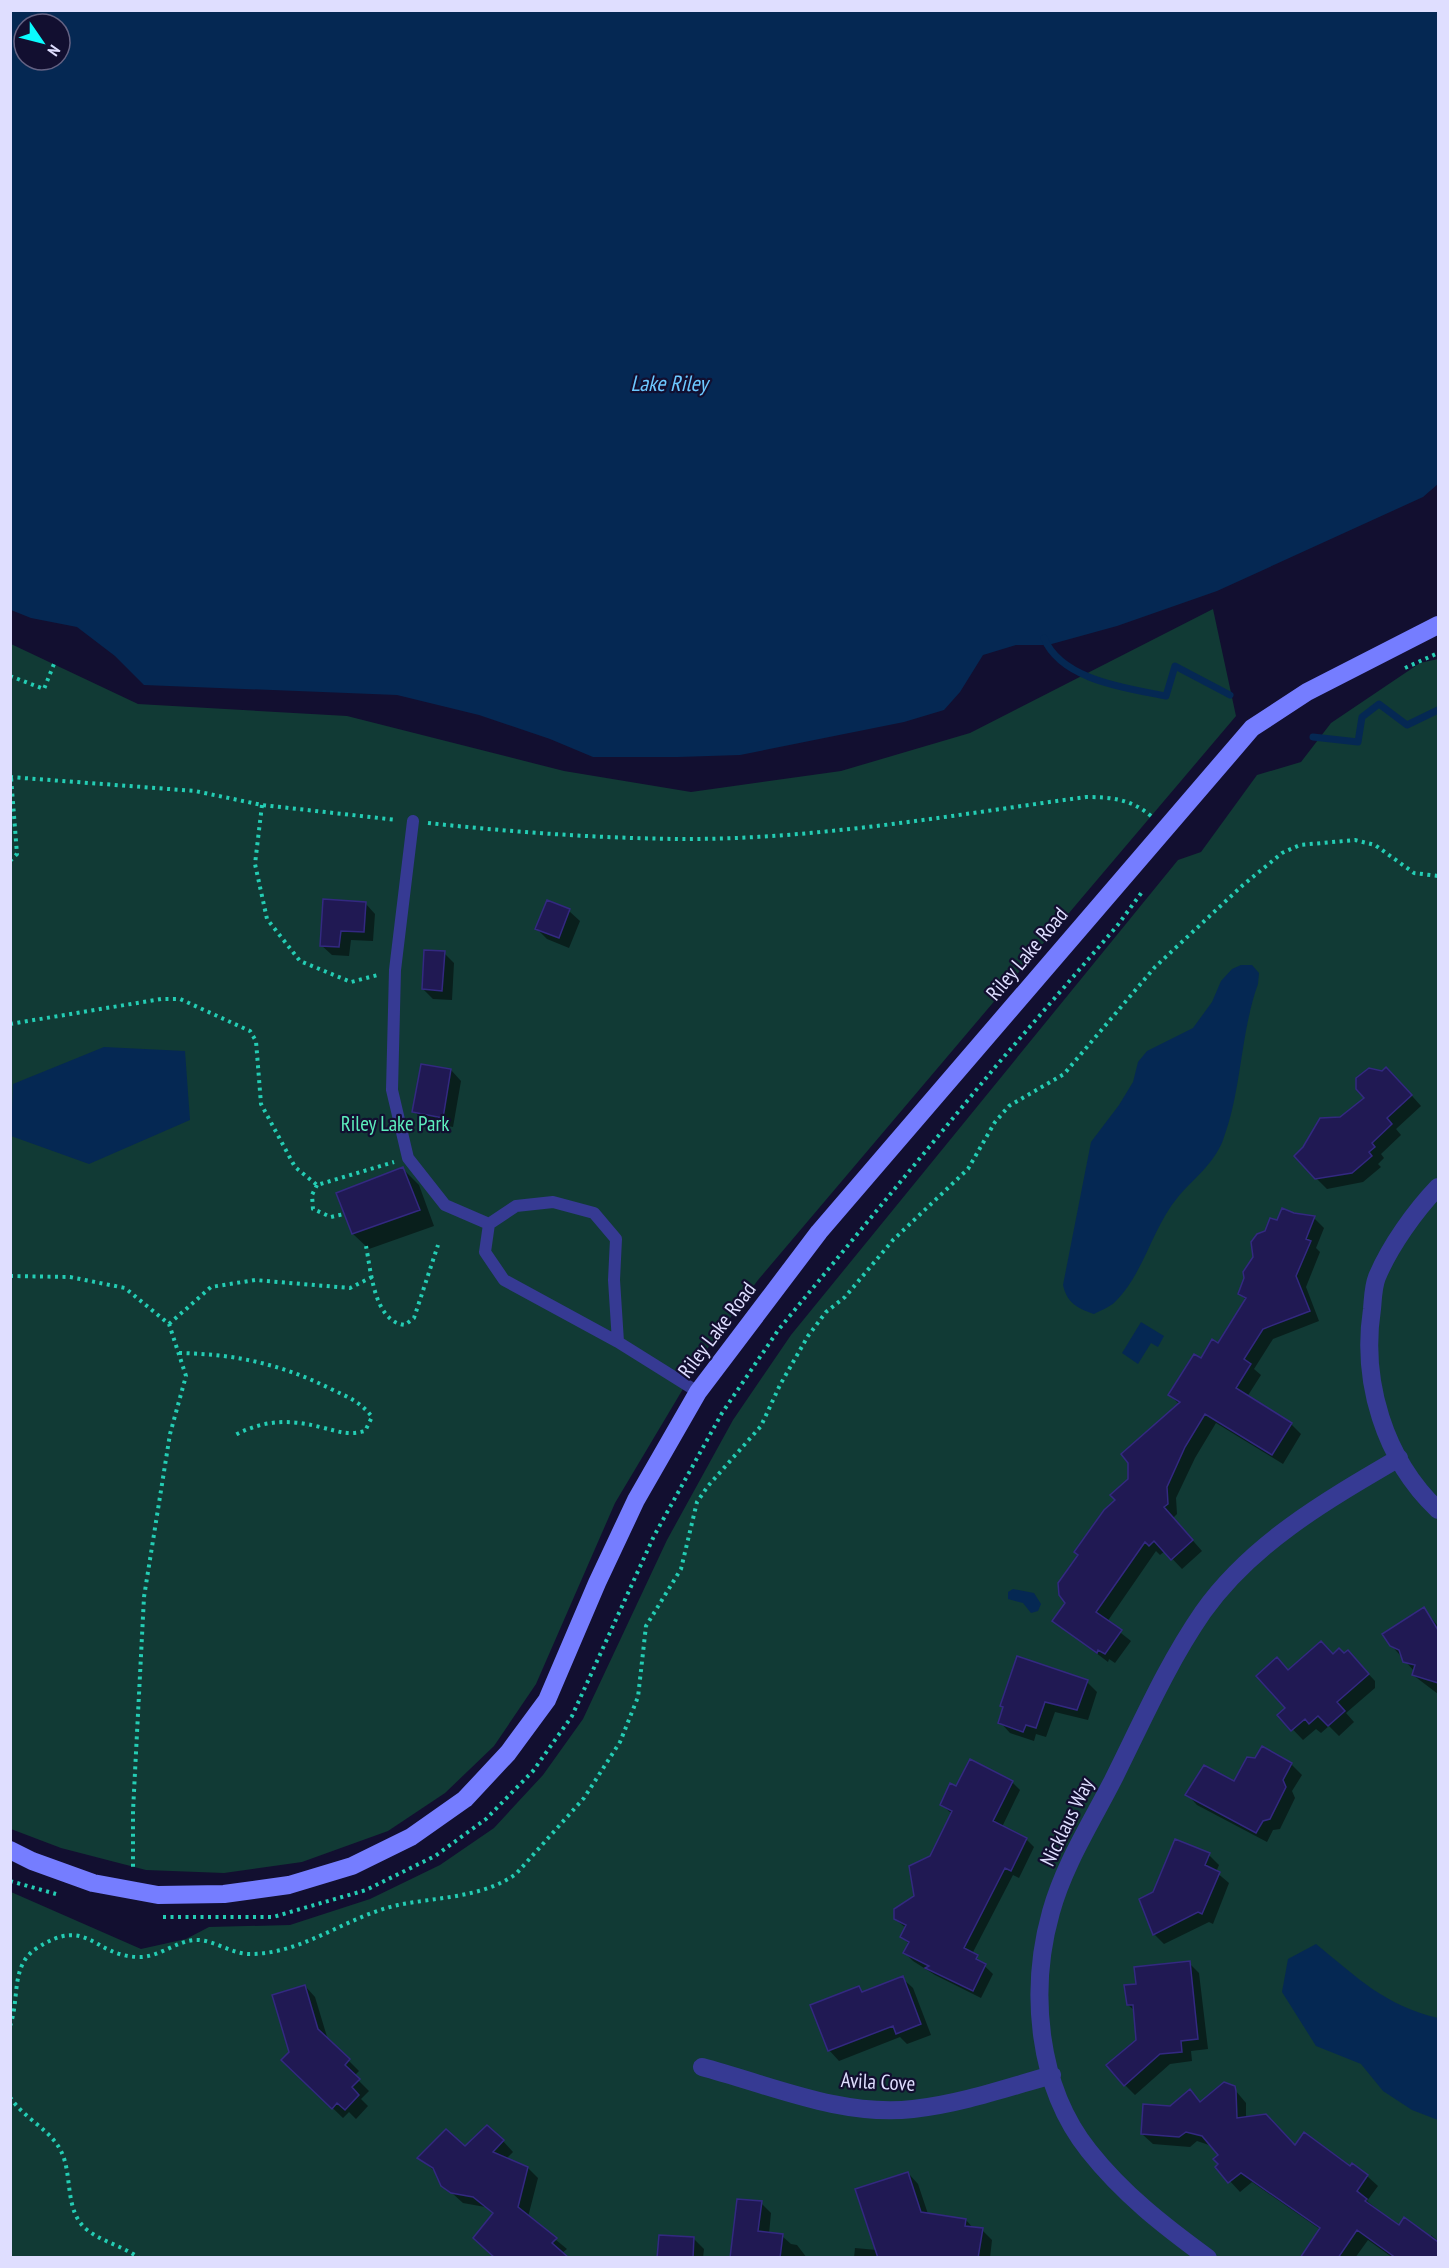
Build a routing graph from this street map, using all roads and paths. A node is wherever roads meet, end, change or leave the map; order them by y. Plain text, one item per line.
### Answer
1 (1438, 625) edge
2 (1438, 652) edge
3 (54, 664) dead end
4 (1395, 672) dead end
5 (10, 676) edge
6 (11, 777) edge
7 (262, 805) junction
8 (413, 821) junction
9 (1165, 827) junction
10 (10, 861) edge
11 (1438, 876) edge
12 (394, 970) junction
13 (10, 1024) edge
14 (408, 1158) junction
15 (317, 1185) junction
16 (1438, 1186) edge
17 (344, 1214) dead end
18 (489, 1224) junction
19 (438, 1245) dead end
20 (366, 1246) dead end
21 (10, 1276) edge
22 (372, 1277) junction
23 (169, 1324) junction
24 (618, 1342) junction
25 (179, 1353) junction
26 (698, 1392) junction
27 (235, 1435) dead end
28 (1399, 1458) junction
29 (1438, 1510) edge
30 (10, 1850) edge
31 (134, 1890) junction
32 (10, 2026) edge
33 (702, 2067) dead end
34 (1052, 2075) junction
35 (10, 2097) edge
36 (139, 2258) edge
37 (1208, 2258) edge

1 - 9 street, Riley Lake Road
2 - 4 path
3 - 5 path
6 - 7 path
6 - 10 path
7 - 8 path
7 - 12 path
8 - 9 path
8 - 12 lane
9 - 26 street, Riley Lake Road
11 - 32 path
12 - 14 lane
13 - 15 path
14 - 15 path
14 - 18 lane
15 - 17 path
16 - 28 street
18 - 24 lane
18 - 24 lane
19 - 22 path
20 - 22 path
21 - 23 path
22 - 23 path
23 - 25 path
24 - 26 lane
25 - 27 path
25 - 31 path
26 - 31 street, Riley Lake Road
28 - 29 street
28 - 34 street, Nicklaus Way
30 - 31 street, Riley Lake Road
33 - 34 street, Avila Cove
34 - 37 street, Nicklaus Way
35 - 36 path

